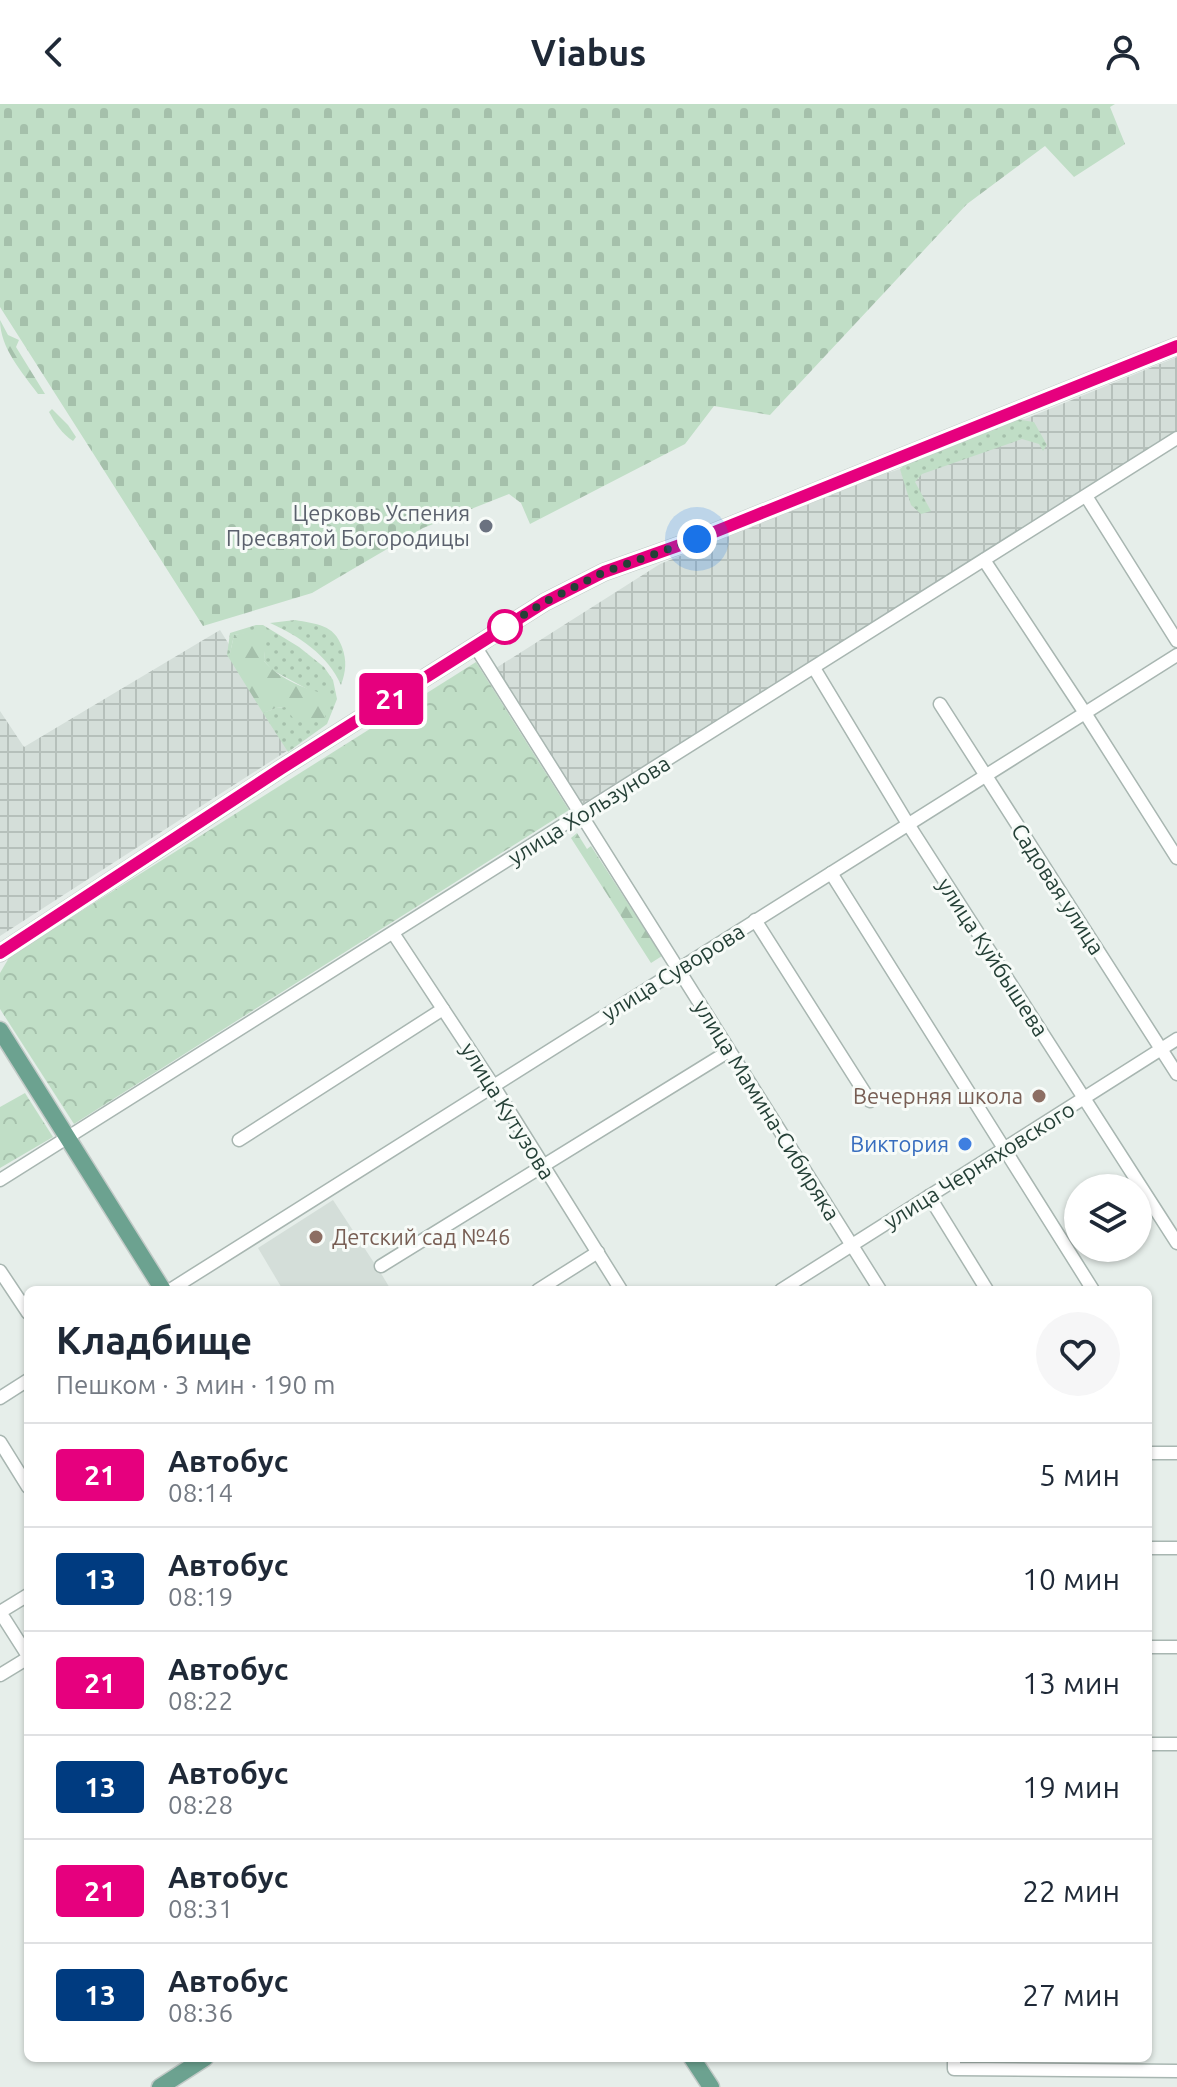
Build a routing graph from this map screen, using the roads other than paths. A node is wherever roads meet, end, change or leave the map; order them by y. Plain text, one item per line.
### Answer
1 (1177, 346) edge
2 (1177, 438) edge
3 (1086, 496) junction
4 (984, 560) junction
5 (1177, 641) edge
6 (475, 646) junction
7 (1177, 655) edge
8 (814, 668) junction
9 (940, 704) dead end
10 (1085, 713) junction
11 (986, 775) junction
12 (581, 815) junction
13 (908, 824) junction
14 (1177, 858) edge
15 (831, 873) junction
16 (755, 920) junction
17 (393, 933) junction
18 (0, 953) edge
19 (677, 969) junction
20 (443, 1009) junction
21 (0, 1030) edge
22 (1177, 1039) edge
23 (1161, 1049) junction
24 (729, 1051) junction
25 (1177, 1074) edge
26 (493, 1085) junction
27 (1084, 1098) junction
28 (870, 1101) dead end
29 (67, 1138) junction
30 (239, 1140) dead end
31 (1004, 1149) junction
32 (543, 1166) junction
33 (0, 1180) edge
34 (929, 1196) junction
35 (1177, 1243) edge
36 (852, 1245) junction
37 (598, 1252) junction
38 (381, 1266) dead end
39 (0, 1271) edge
40 (160, 1286) edge
41 (176, 1286) edge
42 (544, 1286) edge
43 (619, 1286) edge
44 (787, 1286) edge
45 (878, 1286) edge
46 (985, 1286) edge
47 (1090, 1286) edge
48 (24, 1307) edge
49 (24, 1383) edge
50 (0, 1398) edge
51 (0, 1442) edge
52 (1152, 1453) edge
53 (1177, 1453) edge
54 (24, 1481) edge
55 (1152, 1548) edge
56 (1177, 1548) edge
57 (24, 1597) edge
58 (0, 1612) edge
59 (1152, 1647) edge
60 (1177, 1647) edge
61 (24, 1651) edge
62 (24, 1660) edge
63 (0, 1675) edge
64 (1152, 1744) edge
65 (1177, 1744) edge
66 (199, 2062) edge
67 (695, 2062) edge
68 (954, 2064) edge
69 (1050, 2064) edge
70 (1136, 2064) edge
71 (1177, 2071) edge
72 (160, 2087) edge
73 (711, 2087) edge

1 - 6 main road
2 - 3 street, улица Хользунова
3 - 4 street, улица Хользунова
3 - 5 street
4 - 8 street, улица Хользунова
4 - 10 street
6 - 12 street, улица Мамина-Сибиряка
6 - 18 main road
7 - 10 street, улица Суворова
8 - 12 street, улица Хользунова
8 - 13 street, улица Куйбышева
9 - 11 street, Садовая улица
10 - 11 street, улица Суворова
10 - 14 street
11 - 13 street, улица Суворова
11 - 23 street, Садовая улица
12 - 17 street, улица Хользунова
12 - 19 street, улица Мамина-Сибиряка
13 - 15 street, улица Суворова
13 - 27 street, улица Куйбышева
15 - 16 street, улица Суворова
15 - 31 street
16 - 19 street, улица Суворова
16 - 28 street
17 - 20 street, улица Кутузова
17 - 29 street, улица Хользунова
19 - 24 street, улица Мамина-Сибиряка
19 - 26 street, улица Суворова
20 - 26 street, улица Кутузова
20 - 30 street
21 - 29 main road
22 - 23 street, улица Черняховского
23 - 25 street, Садовая улица
23 - 27 street, улица Черняховского
24 - 32 street
24 - 36 street, улица Мамина-Сибиряка
26 - 32 street, улица Кутузова
26 - 41 street, улица Суворова
27 - 31 street, улица Черняховского
27 - 35 street, улица Куйбышева
29 - 33 street, улица Хользунова
29 - 40 main road
31 - 34 street, улица Черняховского
31 - 47 street
32 - 37 street, улица Кутузова
32 - 38 street
34 - 36 street, улица Черняховского
34 - 46 street
36 - 44 street, улица Черняховского
36 - 45 street, улица Мамина-Сибиряка
37 - 42 street
37 - 43 street, улица Кутузова
39 - 48 street
49 - 50 street
51 - 54 street
52 - 53 street
55 - 56 street
57 - 58 street
58 - 61 street
59 - 60 street
62 - 63 street
64 - 65 street
66 - 72 main road
67 - 73 main road
68 - 69 street
69 - 70 street
70 - 71 street

